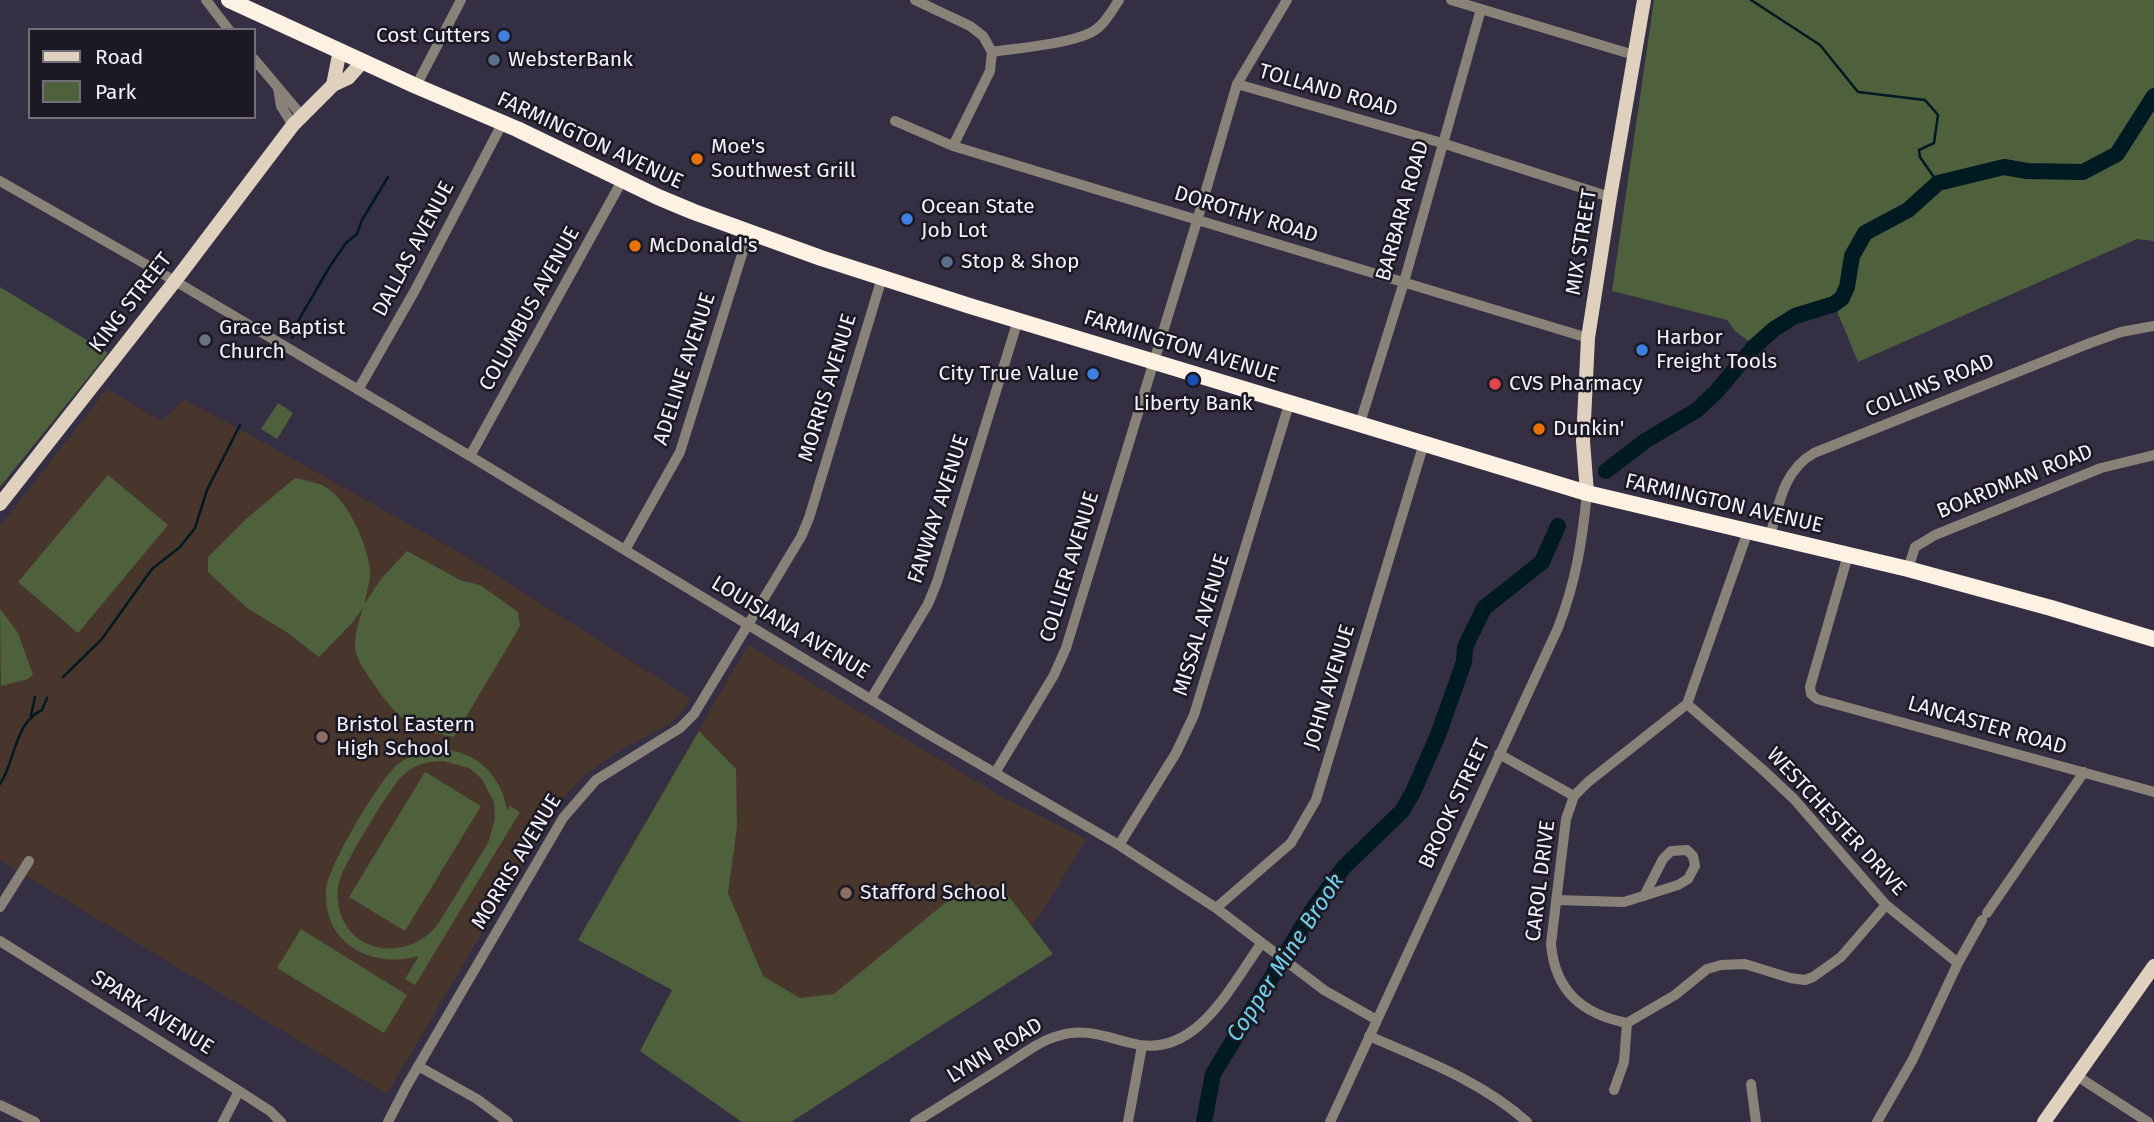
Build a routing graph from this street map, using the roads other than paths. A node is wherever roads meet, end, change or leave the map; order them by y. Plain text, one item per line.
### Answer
1 (206, 0) edge
2 (229, 0) edge
3 (461, 0) edge
4 (915, 0) edge
5 (1119, 0) edge
6 (1287, 0) edge
7 (1451, 0) edge
8 (1644, 0) edge
9 (928, 3) edge
10 (1481, 9) junction
11 (227, 27) edge
12 (340, 50) junction
13 (992, 52) junction
14 (1634, 55) junction
15 (256, 61) edge
16 (363, 61) junction
17 (1237, 84) junction
18 (333, 86) junction
19 (416, 86) junction
20 (297, 121) junction
21 (895, 121) dead end
22 (502, 124) junction
23 (1442, 144) junction
24 (953, 146) junction
25 (623, 179) junction
26 (0, 181) edge
27 (1610, 197) junction
28 (1197, 221) junction
29 (749, 232) junction
30 (882, 278) junction
31 (175, 281) junction
32 (1404, 282) junction
33 (1018, 320) junction
34 (2154, 326) edge
35 (1588, 338) junction
36 (1154, 360) junction
37 (358, 390) junction
38 (1290, 401) junction
39 (1360, 423) junction
40 (1424, 443) junction
41 (2154, 455) edge
42 (470, 456) junction
43 (1587, 493) junction
44 (0, 504) edge
45 (1748, 531) junction
46 (1770, 536) junction
47 (625, 550) junction
48 (1848, 555) junction
49 (1908, 569) junction
50 (748, 624) junction
51 (2154, 639) edge
52 (870, 699) junction
53 (1687, 704) junction
54 (1499, 754) junction
55 (2084, 772) junction
56 (995, 773) junction
57 (2154, 792) edge
58 (1574, 796) junction
59 (1119, 845) junction
60 (29, 860) dead end
61 (1644, 895) junction
62 (1556, 900) junction
63 (1886, 905) junction
64 (0, 907) edge
65 (1216, 908) junction
66 (0, 941) edge
67 (1261, 944) junction
68 (1958, 963) junction
69 (2154, 966) edge
70 (1377, 1020) junction
71 (1627, 1023) junction
72 (1369, 1036) junction
73 (1142, 1046) junction
74 (418, 1066) junction
75 (2077, 1076) junction
76 (1751, 1084) dead end
77 (1614, 1090) dead end
78 (239, 1091) junction
79 (0, 1105) edge
80 (35, 1122) edge
81 (223, 1122) edge
82 (281, 1122) edge
83 (388, 1122) edge
84 (508, 1122) edge
85 (915, 1122) edge
86 (1128, 1122) edge
87 (1330, 1122) edge
88 (1527, 1122) edge
89 (1756, 1122) edge
90 (1877, 1122) edge
91 (2044, 1122) edge
92 (2148, 1122) edge

1 - 11 street
2 - 12 highway, FARMINGTON AVENUE
3 - 19 street
4 - 9 street
5 - 13 street
6 - 17 street, COLLIER AVENUE
7 - 10 street
8 - 14 main road, MIX STREET
9 - 13 street
10 - 14 street
10 - 23 street, BARBARA ROAD
12 - 16 highway, FARMINGTON AVENUE
12 - 18 main road
13 - 24 street
14 - 27 main road, MIX STREET
15 - 20 street
16 - 18 main road, KING STREET
16 - 19 highway, FARMINGTON AVENUE
17 - 23 street, TOLLAND ROAD
17 - 28 street, COLLIER AVENUE
18 - 20 main road, KING STREET
19 - 22 highway, FARMINGTON AVENUE
20 - 31 main road, KING STREET
21 - 24 street, DOROTHY ROAD
22 - 25 highway, FARMINGTON AVENUE
22 - 37 street, DALLAS AVENUE
23 - 27 street, TOLLAND ROAD
23 - 32 street, BARBARA ROAD
24 - 28 street, DOROTHY ROAD
25 - 29 highway, FARMINGTON AVENUE
25 - 42 street, COLUMBUS AVENUE
26 - 31 street, LOUISIANA AVENUE
27 - 35 main road, MIX STREET
28 - 32 street, DOROTHY ROAD
28 - 36 street, COLLIER AVENUE
29 - 30 highway, FARMINGTON AVENUE
29 - 47 street, ADELINE AVENUE
30 - 33 highway, FARMINGTON AVENUE
30 - 50 street, MORRIS AVENUE
31 - 37 street, LOUISIANA AVENUE
31 - 44 main road, KING STREET
32 - 35 street, DOROTHY ROAD
32 - 39 street, BARBARA ROAD
33 - 36 highway, FARMINGTON AVENUE
33 - 52 street, FANWAY AVENUE
34 - 46 street, COLLINS ROAD
35 - 43 main road, MIX STREET
36 - 38 highway, FARMINGTON AVENUE
36 - 56 street, COLLIER AVENUE
37 - 42 street, LOUISIANA AVENUE
38 - 39 highway, FARMINGTON AVENUE
38 - 59 street, MISSAL AVENUE
39 - 40 highway, FARMINGTON AVENUE
40 - 43 highway, FARMINGTON AVENUE
40 - 65 street, JOHN AVENUE
41 - 49 street, BOARDMAN ROAD
42 - 47 street, LOUISIANA AVENUE
43 - 45 highway, FARMINGTON AVENUE
43 - 54 street, BROOK STREET
45 - 46 highway, FARMINGTON AVENUE
45 - 53 street
46 - 48 highway, FARMINGTON AVENUE
47 - 50 street, LOUISIANA AVENUE
48 - 49 highway, FARMINGTON AVENUE
48 - 55 street, LANCASTER ROAD
49 - 51 highway, FARMINGTON AVENUE
50 - 52 street, LOUISIANA AVENUE
50 - 74 street, MORRIS AVENUE
52 - 56 street, LOUISIANA AVENUE
53 - 58 street, CAROL DRIVE
53 - 63 street, WESTCHESTER DRIVE
54 - 58 street
54 - 70 street, BROOK STREET
55 - 57 street, LANCASTER ROAD
55 - 68 street
56 - 59 street, LOUISIANA AVENUE
58 - 62 street, CAROL DRIVE
59 - 65 street, LOUISIANA AVENUE
60 - 64 street
61 - 61 street
61 - 62 street
62 - 71 street, CAROL DRIVE
63 - 68 street, WESTCHESTER DRIVE
63 - 71 street
65 - 67 street, LOUISIANA AVENUE
66 - 78 street, SPARK AVENUE
67 - 70 street, LOUISIANA AVENUE
67 - 73 street, LYNN ROAD
68 - 90 street
69 - 75 main road
70 - 72 street, BROOK STREET
71 - 77 street
72 - 87 street, BROOK STREET
72 - 88 street
73 - 85 street, LYNN ROAD
73 - 86 street
74 - 83 street, MORRIS AVENUE
74 - 84 street
75 - 91 main road
75 - 92 street
76 - 89 street
78 - 81 street
78 - 82 street, SPARK AVENUE
79 - 80 street

